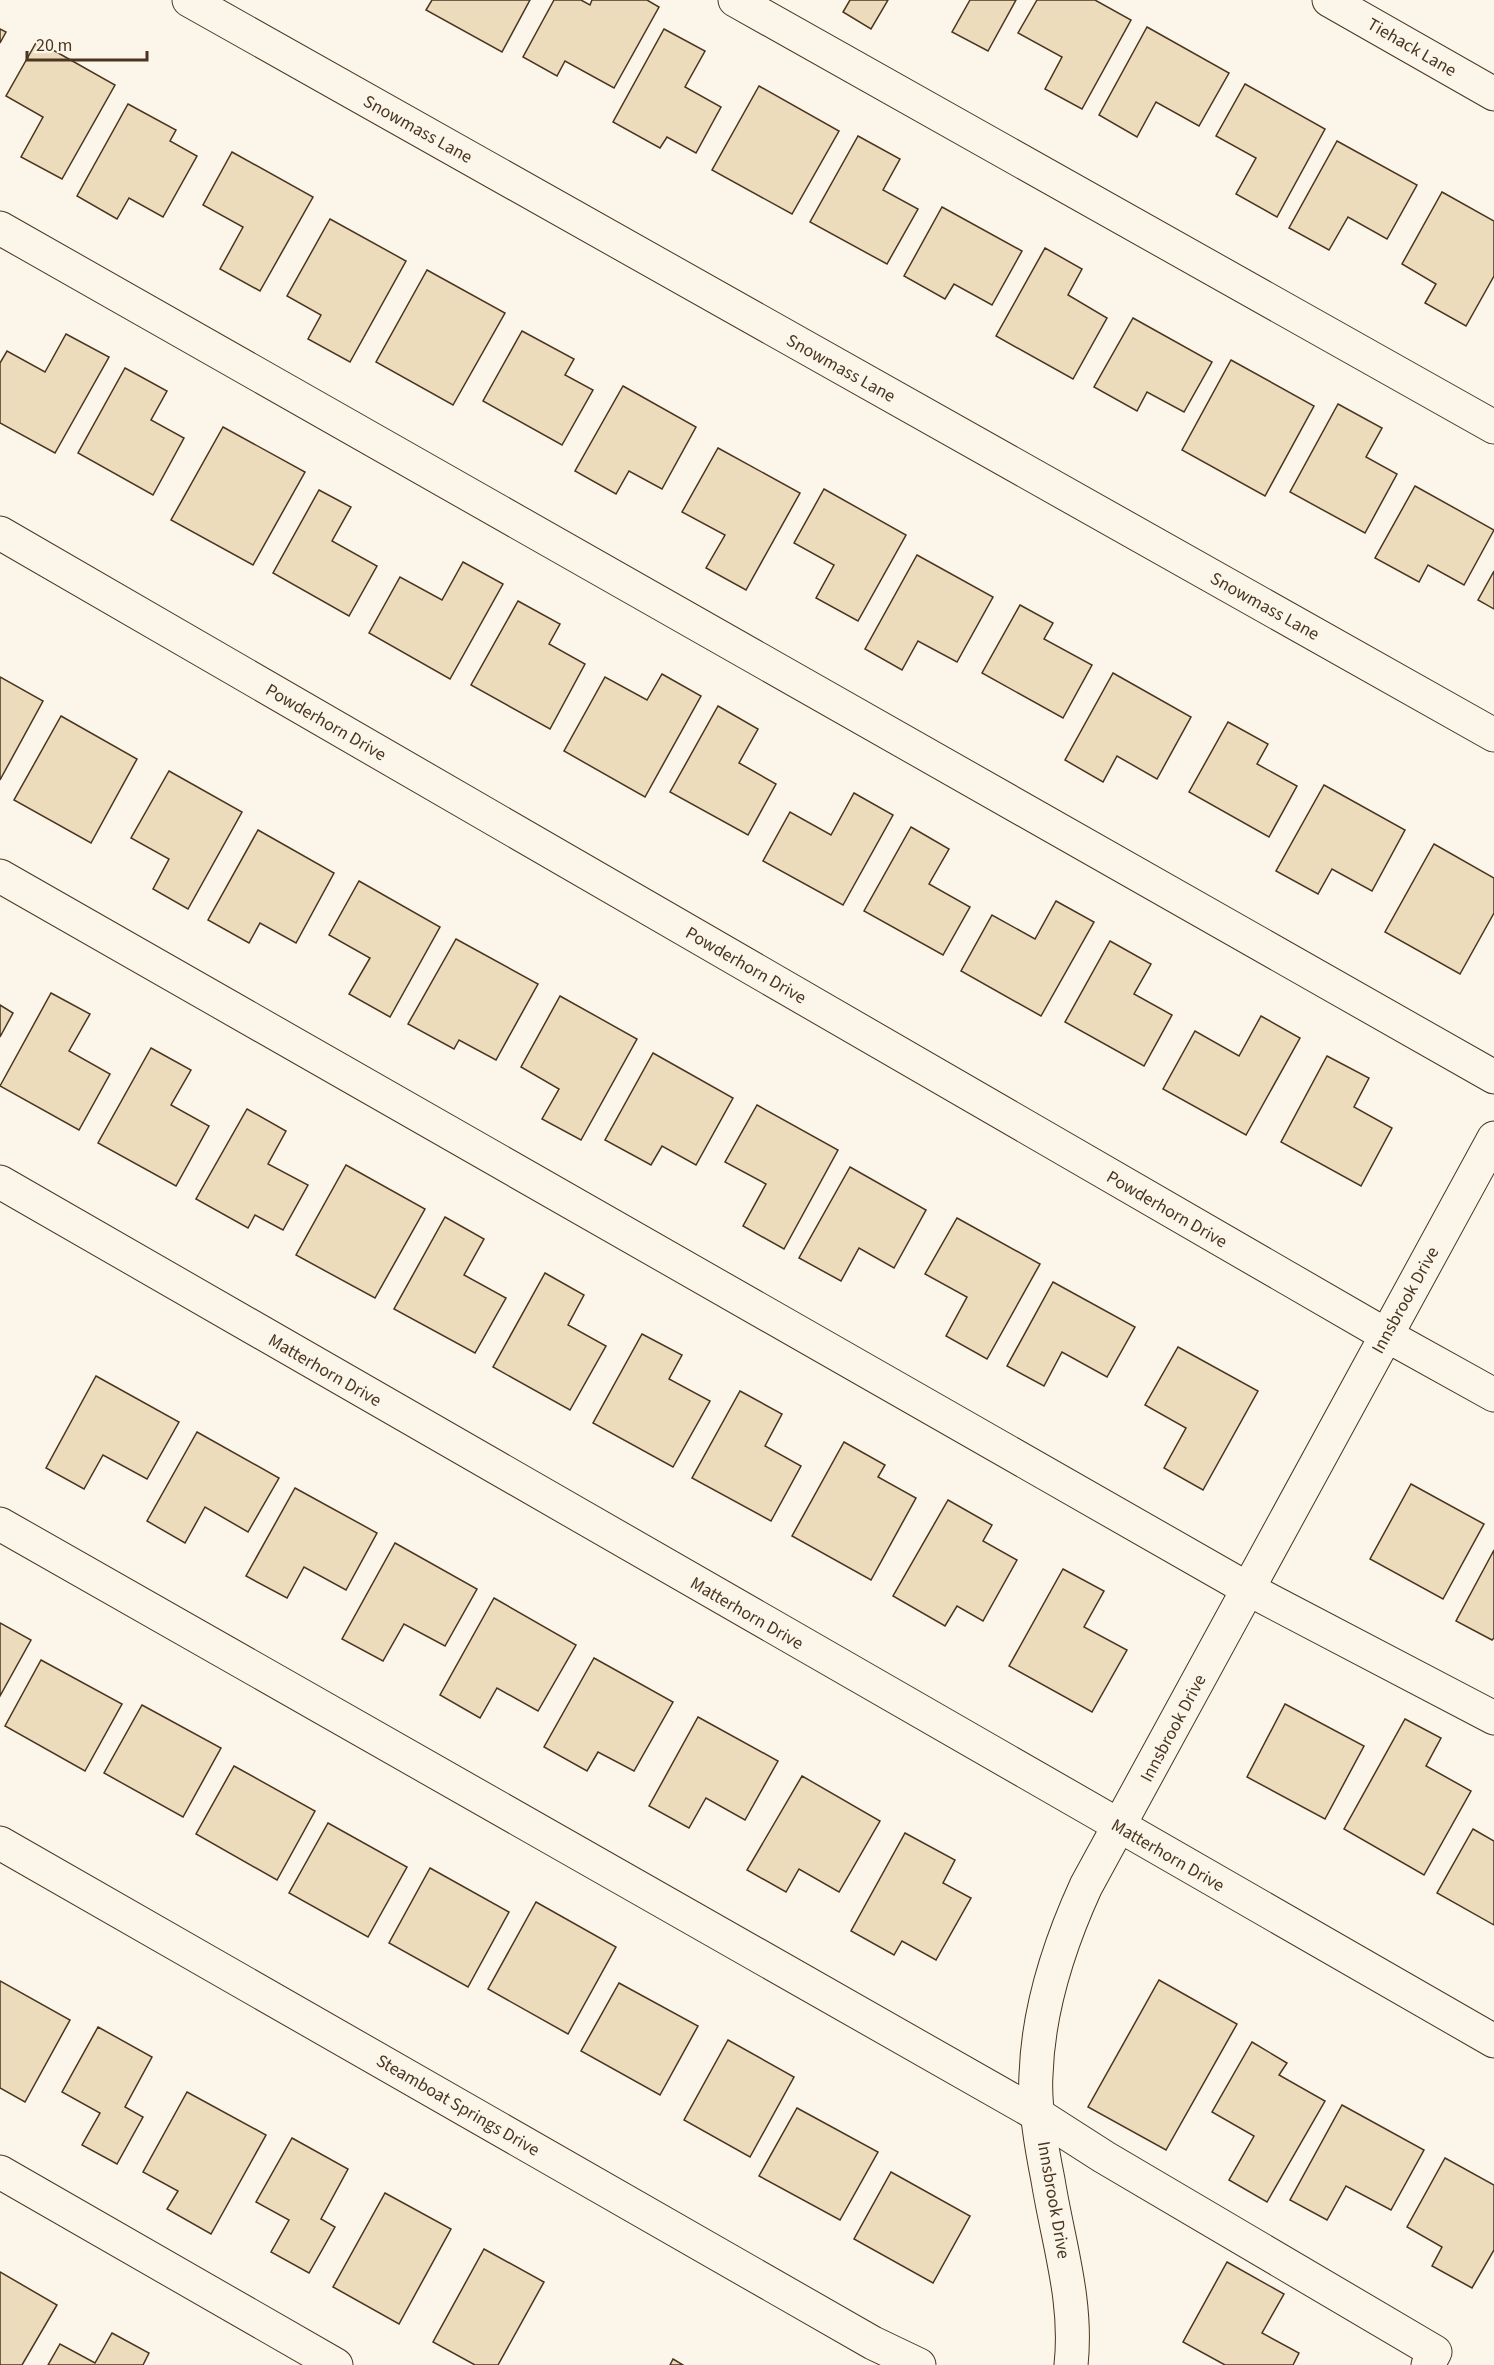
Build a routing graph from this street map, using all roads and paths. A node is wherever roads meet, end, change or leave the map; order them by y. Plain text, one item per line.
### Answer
1 (189, 0) edge
2 (735, 0) edge
3 (1329, 0) edge
4 (1494, 94) edge
5 (0, 228) edge
6 (1494, 427) edge
7 (0, 534) edge
8 (1494, 735) edge
9 (0, 876) edge
10 (1494, 1077) edge
11 (1494, 1138) edge
12 (0, 1182) edge
13 (1386, 1335) junction
14 (1494, 1395) edge
15 (0, 1524) edge
16 (1248, 1589) junction
17 (1494, 1718) edge
18 (1119, 1827) junction
19 (0, 1843) edge
20 (1494, 2041) edge
21 (1040, 2116) junction
22 (0, 2172) edge
23 (336, 2365) edge
24 (919, 2365) edge
25 (1071, 2365) edge
26 (1428, 2365) edge

1 - 8 street, Snowmass Lane
2 - 6 street
3 - 4 street, Tiehack Lane
5 - 10 street
7 - 13 street, Powderhorn Drive
9 - 16 street
11 - 13 street, Innsbrook Drive
12 - 18 street, Matterhorn Drive
13 - 14 street, Powderhorn Drive
13 - 16 street, Innsbrook Drive
15 - 21 street
16 - 17 street
16 - 18 street, Innsbrook Drive
18 - 20 street, Matterhorn Drive
18 - 21 street, Innsbrook Drive
19 - 24 street, Steamboat Springs Drive
21 - 25 street, Innsbrook Drive
21 - 26 street
22 - 23 street

